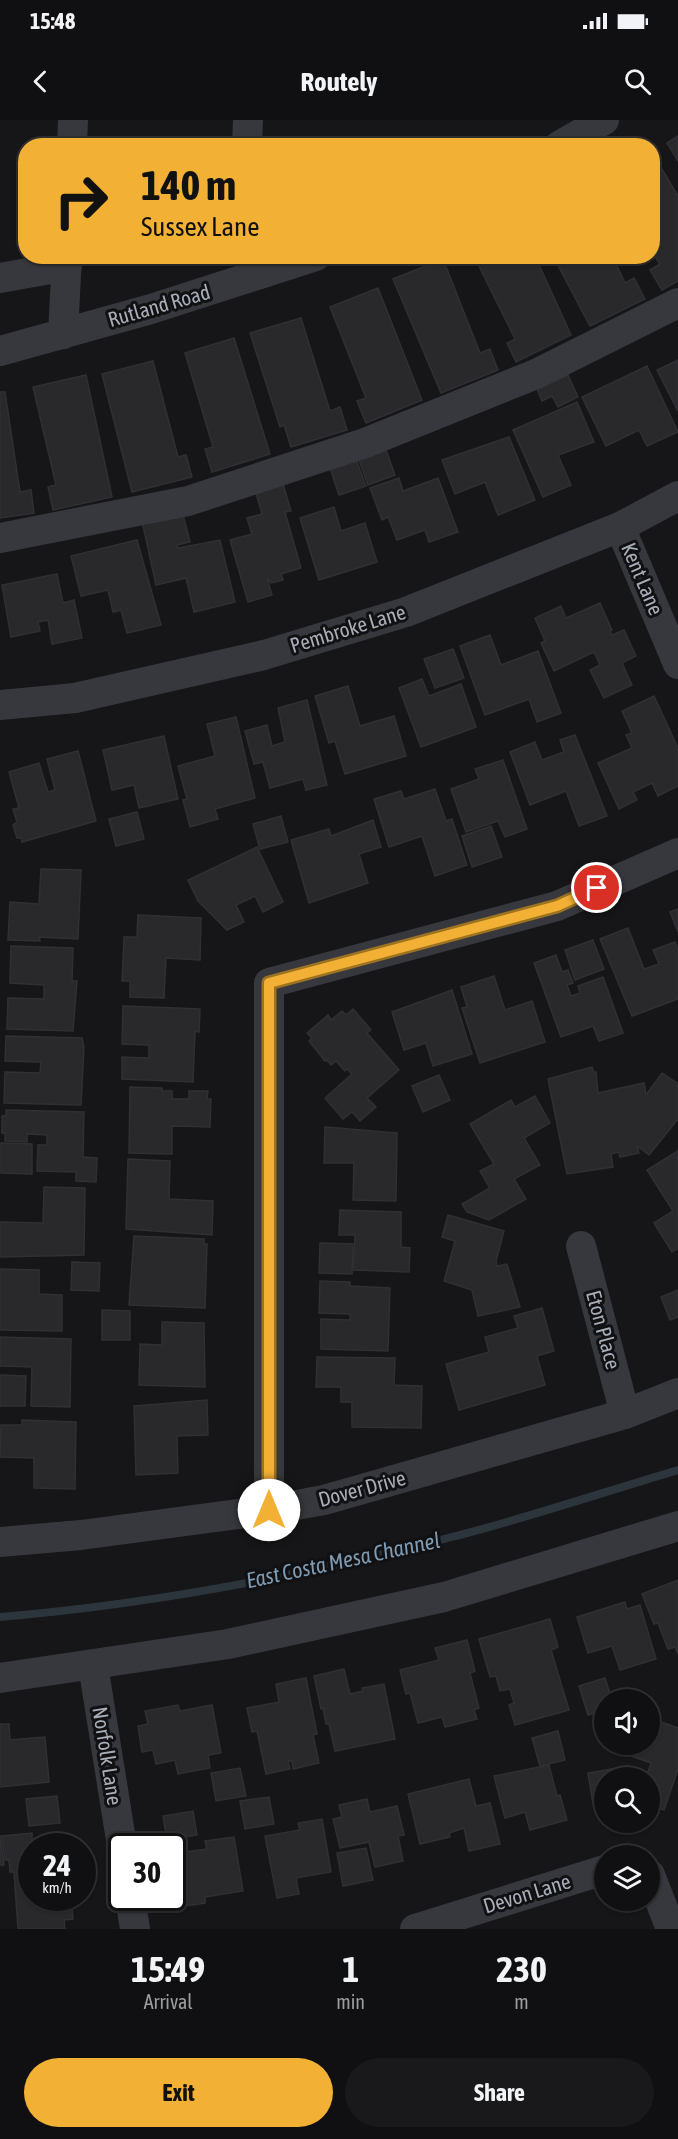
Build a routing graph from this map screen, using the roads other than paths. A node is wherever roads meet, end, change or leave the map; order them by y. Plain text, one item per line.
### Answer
1 (73, 120) edge
2 (248, 120) edge
3 (72, 138) edge
4 (247, 138) edge
5 (55, 264) edge
6 (67, 264) edge
7 (261, 266) edge
8 (0, 278) edge
9 (678, 303) edge
10 (63, 334) junction
11 (0, 351) edge
12 (678, 496) edge
13 (620, 527) junction
14 (0, 538) edge
15 (678, 664) edge
16 (0, 705) edge
17 (678, 853) edge
18 (580, 1246) dead end
19 (678, 1393) edge
20 (624, 1414) junction
21 (269, 1510) junction
22 (678, 1526) edge
23 (0, 1542) edge
24 (93, 1665) junction
25 (0, 1678) edge
26 (120, 1833) edge
27 (594, 1873) edge
28 (660, 1901) edge
29 (132, 1911) edge
30 (135, 1929) edge
31 (415, 1929) edge
32 (671, 1929) edge

1 - 3 street
2 - 4 street
5 - 8 street
6 - 10 street
7 - 10 street, Rutland Road
9 - 14 street
10 - 11 street, Rutland Road
12 - 13 street, Pembroke Lane
13 - 15 street, Kent Lane
13 - 16 street, Pembroke Lane
17 - 21 street
18 - 20 street, Eton Place
19 - 20 street, Dover Drive
20 - 21 street, Dover Drive
21 - 23 street, Dover Drive
22 - 24 street
24 - 25 street
24 - 26 street, Norfolk Lane
27 - 31 street, Devon Lane
28 - 32 street
29 - 30 street

